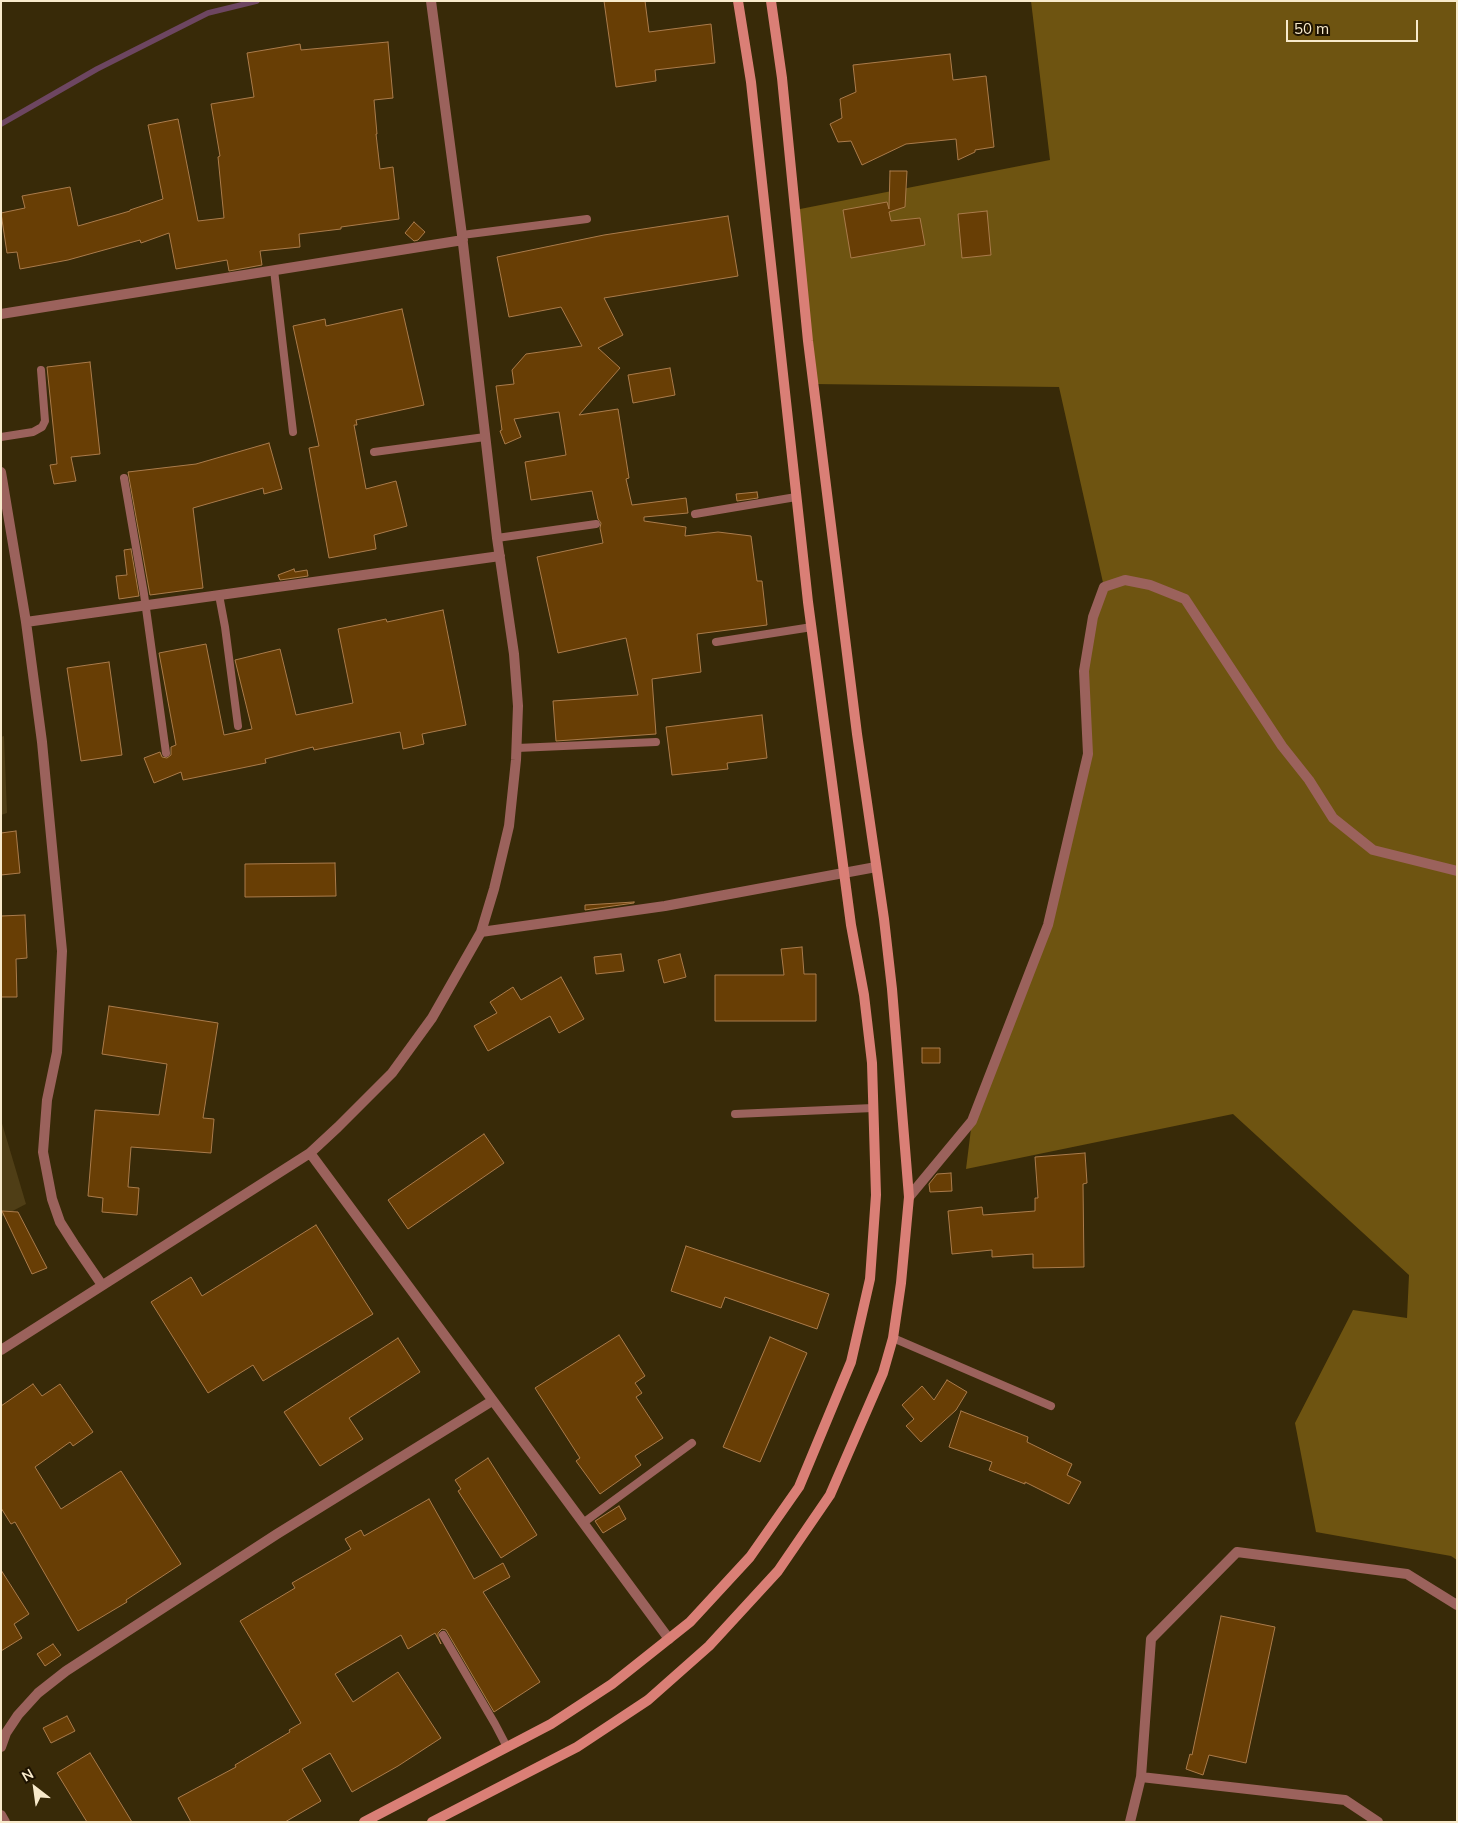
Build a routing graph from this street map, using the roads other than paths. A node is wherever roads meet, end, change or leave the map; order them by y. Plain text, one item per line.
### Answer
1 (431, 1) edge
2 (738, 1) edge
3 (771, 1) edge
4 (588, 219) dead end
5 (462, 237) junction
6 (274, 270) junction
7 (1, 314) edge
8 (41, 370) dead end
9 (292, 432) dead end
10 (1, 437) edge
11 (485, 437) junction
12 (374, 452) dead end
13 (1, 472) edge
14 (124, 478) dead end
15 (796, 497) junction
16 (695, 514) dead end
17 (596, 524) dead end
18 (497, 538) junction
19 (500, 556) junction
20 (219, 595) junction
21 (146, 605) junction
22 (26, 622) junction
23 (812, 627) junction
24 (716, 642) dead end
25 (238, 726) dead end
26 (656, 742) dead end
27 (517, 748) junction
28 (166, 753) dead end
29 (876, 867) junction
30 (1457, 871) edge
31 (845, 873) junction
32 (480, 932) junction
33 (873, 1108) junction
34 (735, 1114) dead end
35 (310, 1153) junction
36 (909, 1197) junction
37 (102, 1285) junction
38 (893, 1338) junction
39 (1, 1350) edge
40 (492, 1401) junction
41 (1051, 1406) dead end
42 (692, 1443) dead end
43 (583, 1523) junction
44 (1457, 1605) edge
45 (443, 1635) dead end
46 (669, 1639) junction
47 (1, 1747) edge
48 (507, 1747) junction
49 (1141, 1777) junction
50 (1, 1815) edge
51 (5, 1822) edge
52 (364, 1822) edge
53 (432, 1822) edge
54 (1130, 1822) edge
55 (1378, 1822) edge

1 - 5 street
2 - 15 street
3 - 29 street
4 - 5 lane
5 - 6 street
5 - 11 street
6 - 7 street
6 - 9 lane
8 - 10 lane
11 - 12 lane
11 - 18 street
13 - 22 street
14 - 21 lane
15 - 16 lane
15 - 23 street
17 - 18 lane
18 - 19 street
19 - 20 street
19 - 27 street
20 - 21 street
20 - 25 lane
21 - 22 street
21 - 28 lane
22 - 37 street
23 - 24 lane
23 - 31 street
26 - 27 lane
27 - 32 street
29 - 31 street
29 - 36 street
30 - 36 street
31 - 32 street
31 - 33 street
32 - 35 street
33 - 34 lane
33 - 46 street
35 - 37 street
35 - 40 street
36 - 38 street
37 - 39 street
38 - 41 lane
38 - 53 street
40 - 43 street
40 - 47 street
42 - 43 lane
43 - 46 street
44 - 49 street
45 - 48 lane
46 - 48 street
48 - 52 street
49 - 54 street
49 - 55 street
50 - 51 street

